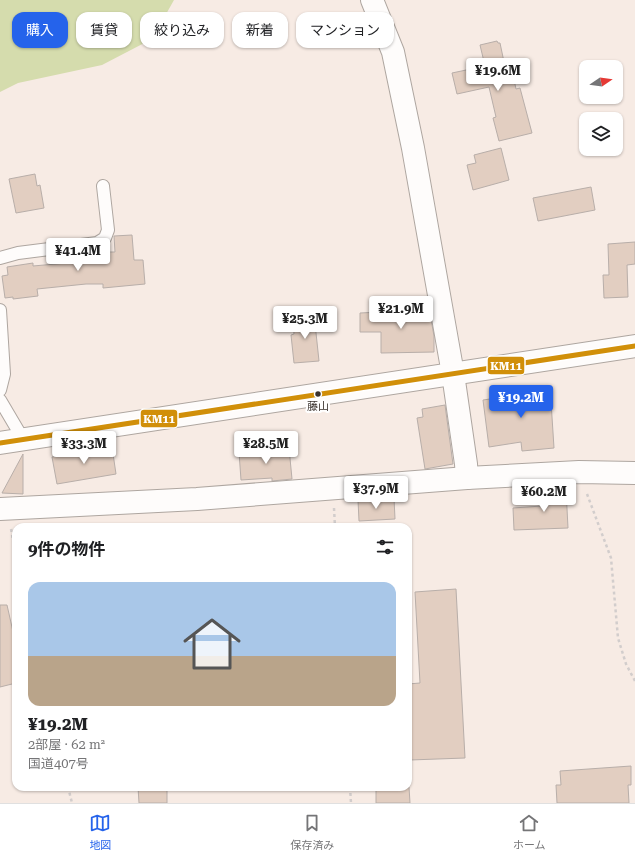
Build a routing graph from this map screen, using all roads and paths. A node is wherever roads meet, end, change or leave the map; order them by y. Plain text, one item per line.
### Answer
1 (372, 0) edge
2 (103, 186) dead end
3 (0, 258) edge
4 (0, 310) edge
5 (635, 346) edge
6 (453, 374) junction
7 (0, 390) edge
8 (0, 400) edge
9 (23, 439) junction
10 (0, 443) edge
11 (579, 472) junction
12 (635, 473) edge
13 (467, 478) junction
14 (4, 509) edge
15 (12, 540) edge
16 (635, 681) edge
17 (69, 791) edge
18 (350, 791) edge
19 (72, 803) edge
20 (351, 803) edge

1 - 6 main road
2 - 3 lane
4 - 7 lane
5 - 6 main road
6 - 9 main road
6 - 13 main road
8 - 9 lane
9 - 10 main road
11 - 12 main road
11 - 13 main road
11 - 16 path
13 - 14 main road
14 - 15 path
17 - 19 path
18 - 20 path

